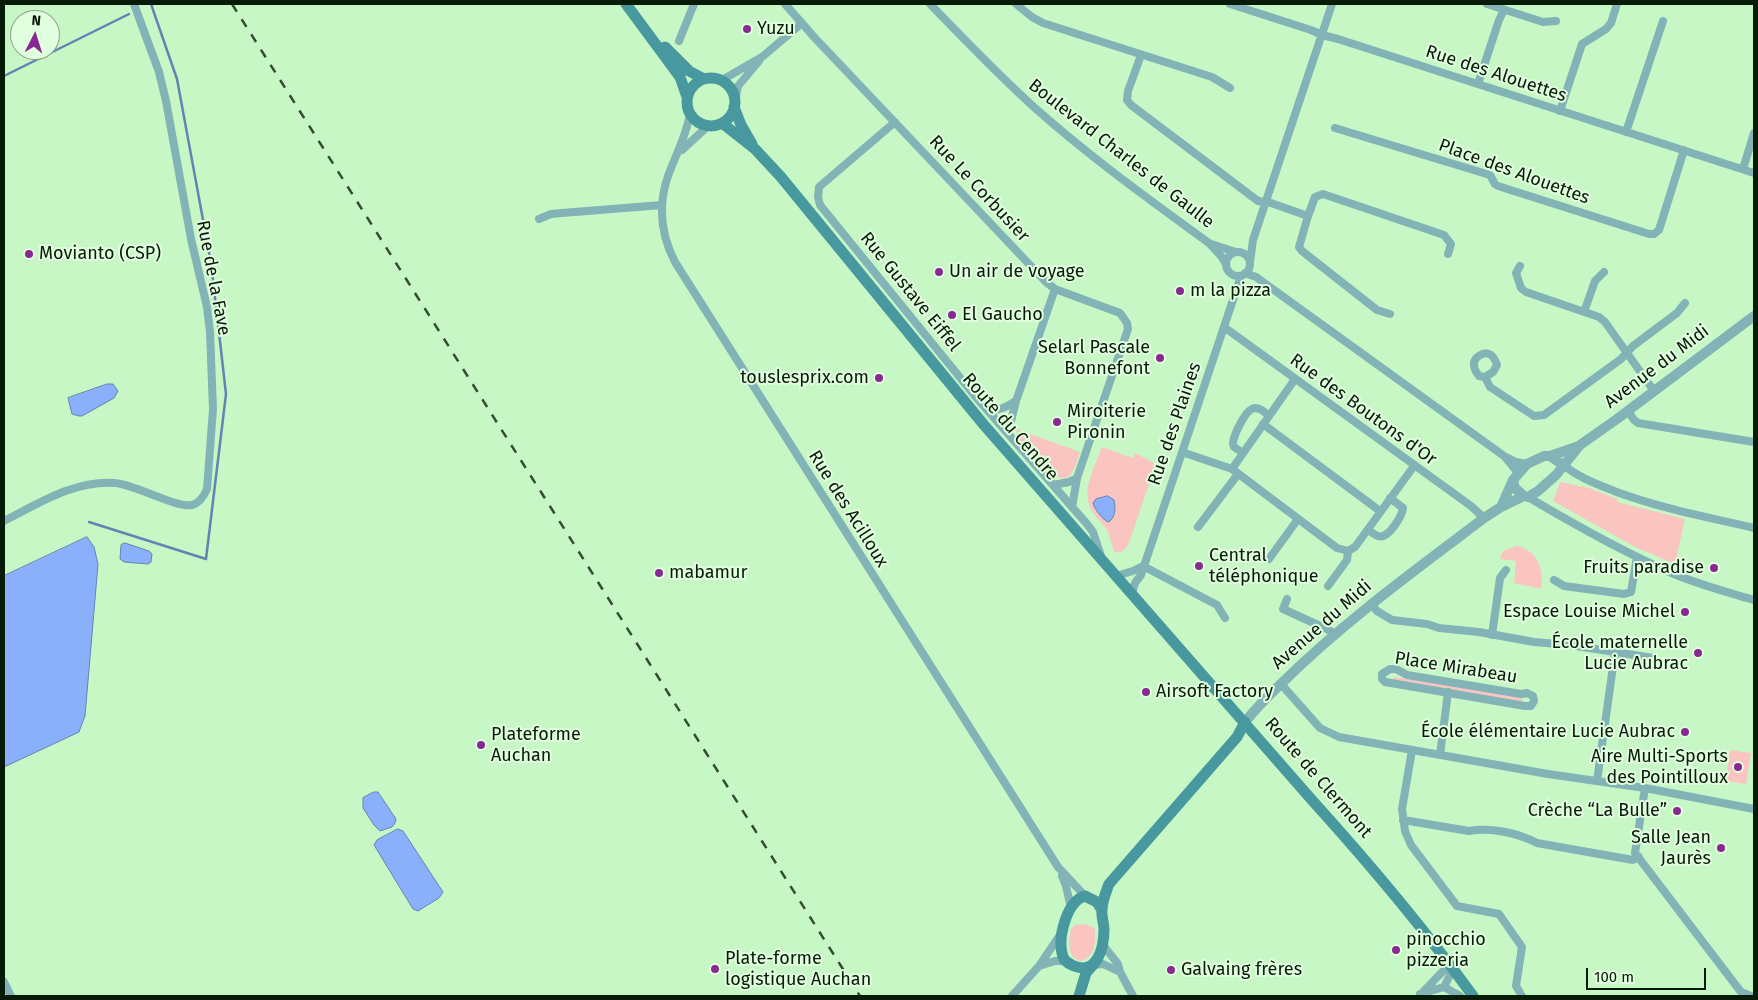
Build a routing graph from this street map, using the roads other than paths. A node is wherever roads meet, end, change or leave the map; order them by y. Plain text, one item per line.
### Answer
1 (134, 4) edge
2 (626, 4) edge
3 (694, 4) edge
4 (785, 4) edge
5 (930, 4) edge
6 (1016, 4) edge
7 (1230, 4) edge
8 (1332, 4) edge
9 (1487, 4) edge
10 (1617, 4) edge
11 (1504, 10) junction
12 (1556, 21) dead end
13 (1663, 21) dead end
14 (802, 23) junction
15 (642, 26) junction
16 (1322, 35) junction
17 (679, 41) dead end
18 (1141, 55) junction
19 (762, 57) junction
20 (704, 79) junction
21 (722, 80) junction
22 (1478, 84) junction
23 (1230, 88) dead end
24 (687, 97) junction
25 (734, 104) junction
26 (1560, 111) junction
27 (690, 114) junction
28 (895, 122) junction
29 (722, 123) junction
30 (709, 125) junction
31 (1335, 128) dead end
32 (1626, 132) junction
33 (1754, 133) edge
34 (755, 149) junction
35 (1684, 150) junction
36 (679, 153) junction
37 (1743, 168) junction
38 (1754, 172) edge
39 (1266, 201) junction
40 (662, 205) junction
41 (1308, 216) junction
42 (539, 219) dead end
43 (1253, 240) junction
44 (1209, 243) junction
45 (1237, 252) junction
46 (1448, 254) dead end
47 (1520, 266) dead end
48 (1227, 268) junction
49 (1246, 270) junction
50 (1604, 272) dead end
51 (1055, 289) junction
52 (1235, 292) junction
53 (1685, 303) dead end
54 (1584, 312) junction
55 (1390, 314) dead end
56 (1754, 316) edge
57 (1224, 327) junction
58 (1627, 352) junction
59 (1485, 377) dead end
60 (1295, 379) junction
61 (1654, 390) junction
62 (1016, 401) junction
63 (988, 410) junction
64 (1628, 410) junction
65 (1269, 416) junction
66 (1263, 424) junction
67 (1008, 433) junction
68 (1754, 442) edge
69 (1580, 445) junction
70 (1182, 452) junction
71 (1243, 453) junction
72 (1504, 456) junction
73 (1550, 456) junction
74 (1527, 464) junction
75 (1563, 465) junction
76 (1414, 466) junction
77 (1235, 472) junction
78 (1516, 476) junction
79 (1078, 478) junction
80 (1054, 486) junction
81 (1526, 496) junction
82 (1390, 498) junction
83 (1072, 507) junction
84 (1501, 507) junction
85 (1380, 511) junction
86 (1484, 518) junction
87 (1298, 519) junction
88 (4, 522) edge
89 (1198, 527) dead end
90 (1754, 528) edge
91 (1368, 529) junction
92 (1348, 551) junction
93 (1637, 557) junction
94 (1269, 559) dead end
95 (1102, 560) junction
96 (1143, 566) junction
97 (1506, 570) dead end
98 (1116, 576) junction
99 (1554, 580) dead end
100 (1328, 586) dead end
101 (1132, 593) junction
102 (1287, 599) dead end
103 (1754, 600) edge
104 (1371, 604) junction
105 (1225, 618) dead end
106 (1335, 634) junction
107 (1492, 635) junction
108 (1615, 652) junction
109 (1653, 658) dead end
110 (1281, 684) junction
111 (1448, 692) junction
112 (1245, 722) junction
113 (1412, 750) junction
114 (1440, 755) junction
115 (1597, 781) junction
116 (1645, 788) junction
117 (1754, 810) edge
118 (1403, 820) junction
119 (1639, 857) junction
120 (1058, 867) junction
121 (1109, 884) junction
122 (1085, 896) junction
123 (1071, 908) junction
124 (1102, 910) junction
125 (1062, 932) junction
126 (1102, 944) junction
127 (1067, 962) junction
128 (1093, 965) junction
129 (1039, 966) junction
130 (1449, 970) junction
131 (1120, 972) junction
132 (4, 982) edge
133 (1444, 987) junction
134 (1419, 995) edge
135 (11, 996) edge
136 (1012, 996) edge
137 (1075, 996) edge
138 (1079, 996) edge
139 (1133, 996) edge
140 (1460, 996) edge
141 (1465, 996) edge
142 (1473, 996) edge
143 (1522, 996) edge
144 (1751, 996) edge

1 - 88 street, Rue de la Fave
2 - 15 main road
3 - 17 street
4 - 14 street, Rue Le Corbusier
5 - 44 street, Boulevard Charles de Gaulle
6 - 18 street
7 - 16 street, Rue des Alouettes
8 - 16 street, Rue des Plaines
9 - 11 street
10 - 26 street
11 - 12 street
11 - 22 street
13 - 32 street
14 - 19 street
14 - 28 street, Rue Le Corbusier
15 - 20 main road
15 - 24 main road
16 - 22 street, Rue des Alouettes
16 - 39 street, Rue des Plaines
18 - 23 street
18 - 39 street
19 - 21 street
19 - 25 street
20 - 21 main road
20 - 24 main road
21 - 25 main road
22 - 26 street, Rue des Alouettes
24 - 27 main road
25 - 29 main road
25 - 34 main road, Route du Cendre
26 - 32 street, Rue des Alouettes
27 - 30 main road
27 - 36 street, Rue des Acilloux
28 - 51 street, Rue Le Corbusier
28 - 63 street, Rue Gustave Eiffel
29 - 30 main road
29 - 34 main road, Route du Cendre
30 - 36 street, Rue des Acilloux
31 - 35 street, Place des Alouettes
32 - 35 street, Rue des Alouettes
33 - 37 street
34 - 95 main road, Route du Cendre
35 - 37 street, Rue des Alouettes
36 - 40 street, Rue des Acilloux
37 - 38 street, Rue des Alouettes
39 - 41 street
39 - 43 street, Rue des Plaines
40 - 42 street
40 - 120 street, Rue des Acilloux
41 - 46 street
41 - 55 street
43 - 45 street
43 - 49 street, Rue des Plaines
44 - 45 street, Boulevard Charles de Gaulle
44 - 48 street, Boulevard Charles de Gaulle
45 - 48 street
45 - 49 street
47 - 54 street
48 - 49 street
48 - 52 street
49 - 52 street, Rue des Plaines
49 - 72 street
50 - 54 street
51 - 62 street
51 - 79 street
52 - 57 street, Rue des Plaines
53 - 58 street
54 - 58 street
56 - 61 street, Avenue du Midi
57 - 60 street, Rue des Boutons d'Or
57 - 70 street, Rue des Plaines
58 - 59 street
58 - 61 street
60 - 65 street
60 - 76 street, Rue des Boutons d'Or
61 - 64 street, Avenue du Midi
62 - 63 street
62 - 67 street
63 - 67 street, Rue Gustave Eiffel
64 - 68 street
64 - 69 street, Avenue du Midi
65 - 66 street
65 - 71 street
66 - 71 street
66 - 85 street
67 - 80 street, Rue Gustave Eiffel
69 - 73 street, Avenue du Midi
69 - 75 street, Avenue du Midi
70 - 77 street
70 - 96 street, Rue des Plaines
71 - 77 street
72 - 74 street
72 - 78 street
73 - 74 street, Avenue du Midi
73 - 75 street
74 - 78 street
75 - 81 street, Avenue du Midi
75 - 90 street
76 - 82 street
76 - 86 street, Rue des Boutons d'Or
77 - 87 street
77 - 89 street
78 - 81 street
78 - 84 street
79 - 80 street
79 - 83 street
80 - 83 street, Rue Gustave Eiffel
81 - 84 street, Avenue du Midi
81 - 93 street
82 - 85 street
82 - 91 street
83 - 95 street, Rue Gustave Eiffel
84 - 86 street, Avenue du Midi
85 - 91 street
86 - 104 street, Avenue du Midi
87 - 92 street
87 - 94 street
91 - 92 street
92 - 100 street
93 - 99 street
93 - 103 street
95 - 98 main road, Route du Cendre
96 - 98 street
96 - 101 street, Rue des Plaines
96 - 105 street
97 - 107 street
98 - 101 main road, Route du Cendre
101 - 112 main road, Route du Cendre
102 - 106 street
104 - 106 street, Avenue du Midi
104 - 107 street
106 - 110 street, Avenue du Midi
107 - 108 street
108 - 109 street
108 - 115 street
110 - 112 street, Avenue du Midi
110 - 113 street
111 - 111 street, Place Mirabeau
111 - 114 street, Place Mirabeau
112 - 121 main road, Avenue du Midi
112 - 130 main road, Route de Clermont
113 - 114 street
113 - 118 street
114 - 115 street
115 - 116 street
116 - 117 street
116 - 119 street
118 - 119 street
118 - 143 street
119 - 144 street
120 - 122 street, Rue des Acilloux
120 - 123 street, Rue des Acilloux
121 - 122 main road, Avenue du Midi
121 - 124 main road, Avenue du Midi
122 - 123 main road
122 - 124 main road
123 - 125 main road
124 - 126 main road
125 - 127 main road
125 - 129 street
126 - 128 main road
126 - 131 street
127 - 128 main road
127 - 129 street
127 - 137 main road
128 - 131 street
128 - 138 main road
129 - 136 street
130 - 133 street
130 - 134 street
130 - 141 main road, Route de Clermont
130 - 142 main road, Route de Clermont
131 - 139 street
132 - 135 street
133 - 134 street
133 - 140 street

